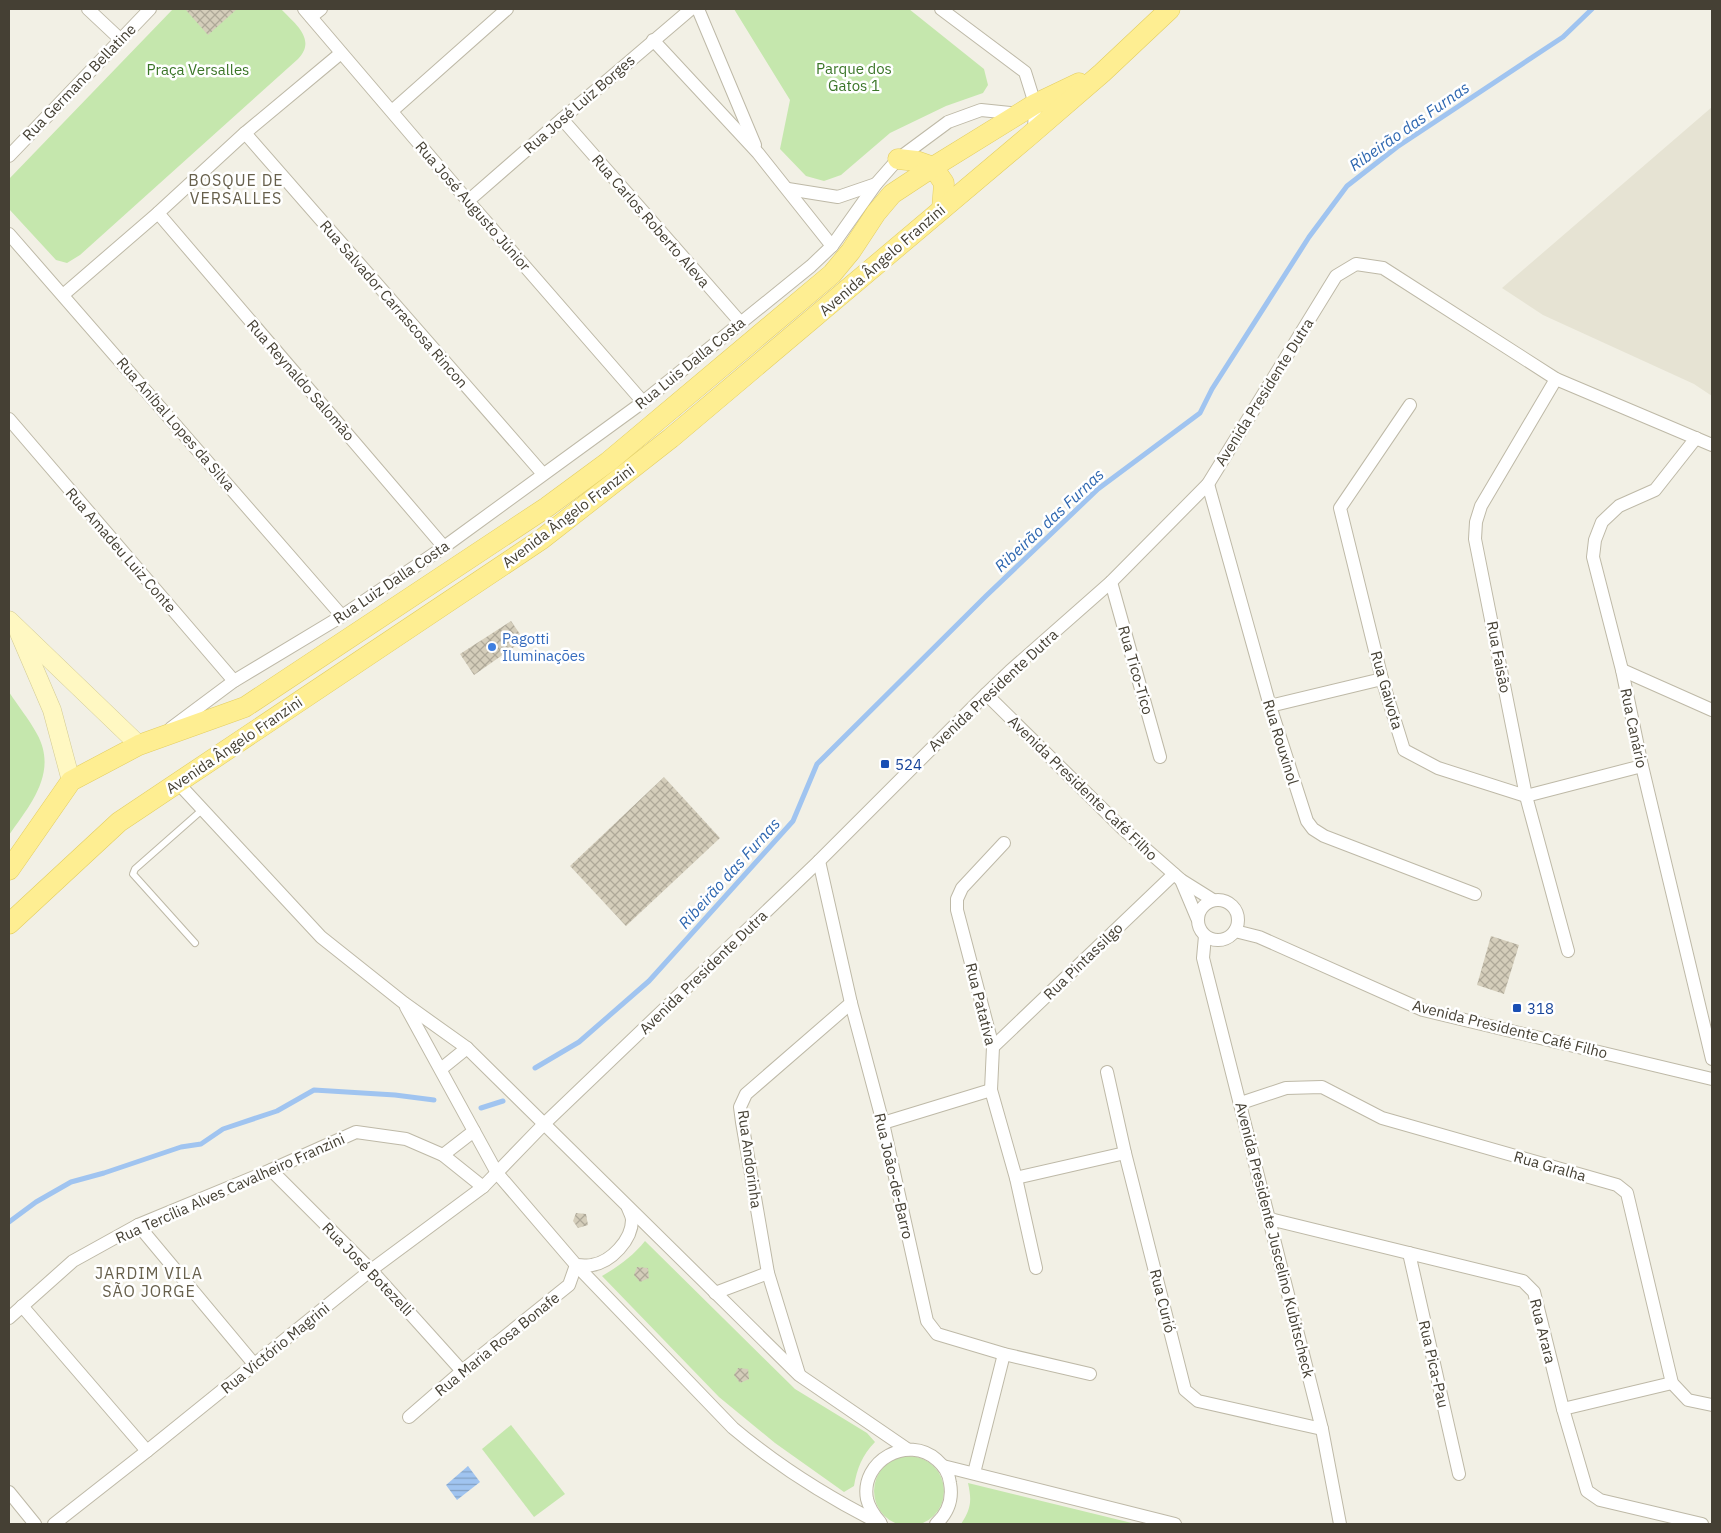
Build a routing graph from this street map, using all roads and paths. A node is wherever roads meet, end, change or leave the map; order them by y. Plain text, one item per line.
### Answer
1 (88, 9) edge
2 (150, 9) edge
3 (507, 9) edge
4 (691, 9) edge
5 (698, 9) edge
6 (941, 9) edge
7 (1170, 9) edge
8 (312, 12) edge
9 (120, 39) junction
10 (653, 40) junction
11 (341, 53) junction
12 (1102, 73) junction
13 (1028, 109) junction
14 (392, 111) junction
15 (562, 119) junction
16 (1034, 132) junction
17 (245, 133) junction
18 (758, 153) junction
19 (9, 156) edge
20 (898, 159) junction
21 (932, 167) junction
22 (876, 184) junction
23 (788, 189) junction
24 (468, 201) junction
25 (942, 209) junction
26 (158, 213) junction
27 (9, 234) edge
28 (832, 246) junction
29 (63, 295) junction
30 (741, 323) junction
31 (1556, 379) junction
32 (643, 402) junction
33 (1410, 405) dead end
34 (9, 419) edge
35 (1696, 438) junction
36 (1712, 445) edge
37 (543, 474) junction
38 (1208, 484) junction
39 (444, 547) junction
40 (1111, 582) junction
41 (342, 616) junction
42 (12, 623) edge
43 (1622, 670) junction
44 (1382, 679) junction
45 (234, 681) junction
46 (986, 694) junction
47 (1270, 706) junction
48 (1712, 710) edge
49 (146, 743) junction
50 (1160, 757) dead end
51 (1642, 766) junction
52 (71, 780) junction
53 (178, 783) junction
54 (1526, 796) junction
55 (202, 810) junction
56 (1004, 842) dead end
57 (819, 861) junction
58 (9, 870) edge
59 (1177, 877) junction
60 (1474, 894) dead end
61 (1213, 900) junction
62 (1232, 906) junction
63 (1197, 918) junction
64 (9, 924) edge
65 (1230, 935) junction
66 (1205, 936) junction
67 (1260, 937) junction
68 (195, 943) dead end
69 (1568, 951) dead end
70 (1203, 958) junction
71 (404, 1003) junction
72 (851, 1003) junction
73 (992, 1047) junction
74 (467, 1048) junction
75 (1712, 1059) edge
76 (440, 1069) junction
77 (1107, 1072) dead end
78 (1712, 1079) edge
79 (991, 1090) junction
80 (1241, 1103) junction
81 (883, 1123) junction
82 (544, 1124) junction
83 (474, 1131) junction
84 (1125, 1154) junction
85 (443, 1155) junction
86 (271, 1170) junction
87 (497, 1173) junction
88 (1016, 1178) junction
89 (483, 1187) junction
90 (628, 1207) junction
91 (1270, 1220) junction
92 (138, 1225) junction
93 (1409, 1253) junction
94 (576, 1265) junction
95 (1036, 1268) dead end
96 (371, 1270) junction
97 (768, 1273) junction
98 (715, 1293) junction
99 (22, 1306) junction
100 (9, 1318) edge
101 (1004, 1354) junction
102 (254, 1364) junction
103 (462, 1371) junction
104 (1090, 1374) dead end
105 (799, 1376) junction
106 (1672, 1383) junction
107 (1712, 1405) edge
108 (1563, 1409) junction
109 (408, 1418) dead end
110 (1322, 1429) junction
111 (907, 1449) junction
112 (147, 1451) junction
113 (943, 1466) junction
114 (974, 1473) junction
115 (1460, 1474) dead end
116 (9, 1492) edge
117 (36, 1524) edge
118 (54, 1524) edge
119 (881, 1524) edge
120 (936, 1524) edge
121 (1175, 1524) edge
122 (1340, 1524) edge
123 (1702, 1524) edge

1 - 9 street
2 - 9 street, Rua Germano Bellatine
3 - 14 street
4 - 10 street, Rua José Luiz Borges
5 - 18 street
6 - 13 street
7 - 12 main road, Avenida Ângelo Franzini
8 - 11 street, Rua José Augusto Júnior
9 - 19 street, Rua Germano Bellatine
10 - 15 street, Rua José Luiz Borges
10 - 18 street
11 - 14 street, Rua José Augusto Júnior
11 - 17 street
12 - 13 main road, Avenida Ângelo Franzini
12 - 16 main road, Avenida Ângelo Franzini
13 - 16 street
13 - 20 street, Rua Luis Dalla Costa
13 - 21 main road, Avenida Ângelo Franzini
14 - 24 street, Rua José Augusto Júnior
15 - 24 street, Rua José Luiz Borges
15 - 30 street, Rua Carlos Roberto Aleva
16 - 25 main road, Avenida Ângelo Franzini
17 - 26 street
17 - 37 street, Rua Salvador Carrascosa Rincon
18 - 23 street
20 - 21 main road
20 - 22 street, Rua Luis Dalla Costa
21 - 25 main road
21 - 49 main road, Avenida Ângelo Franzini
22 - 23 street
22 - 28 street, Rua Luis Dalla Costa
23 - 28 street
24 - 32 street, Rua José Augusto Júnior
25 - 53 main road, Avenida Ângelo Franzini
26 - 29 street
26 - 39 street, Rua Reynaldo Salomão
27 - 29 street, Rua Aníbal Lopes da Silva
28 - 30 street, Rua Luis Dalla Costa
29 - 41 street, Rua Aníbal Lopes da Silva
30 - 32 street, Rua Luis Dalla Costa
31 - 35 street
31 - 38 street, Avenida Presidente Dutra
31 - 54 street, Rua Faisão
32 - 37 street, Rua Luis Dalla Costa
33 - 44 street, Rua Gaivota
34 - 45 street, Rua Amadeu Luiz Conte
35 - 36 street
35 - 43 street, Rua Canário
37 - 39 street, Rua Luiz Dalla Costa
38 - 40 street, Avenida Presidente Dutra
38 - 47 street, Rua Rouxinol
39 - 41 street, Rua Luiz Dalla Costa
40 - 46 street, Avenida Presidente Dutra
40 - 50 street, Rua Tico-Tico
41 - 45 street, Rua Luiz Dalla Costa
42 - 49 street
42 - 52 street
43 - 48 street
43 - 51 street, Rua Canário
44 - 47 street
44 - 54 street, Rua Gaivota
45 - 49 street, Rua Luiz Dalla Costa
46 - 57 street, Avenida Presidente Dutra
46 - 59 street, Avenida Presidente Café Filho
47 - 60 street, Rua Rouxinol
49 - 52 main road, Avenida Ângelo Franzini
51 - 54 street
51 - 75 street, Rua Canário
52 - 58 main road, Avenida Ângelo Franzini
53 - 55 street
53 - 64 main road, Avenida Ângelo Franzini
54 - 69 street, Rua Faisão
55 - 68 lane
55 - 71 street
56 - 73 street, Rua Patativa
57 - 72 street, Rua João-de-Barro
57 - 82 street, Avenida Presidente Dutra
59 - 61 street, Avenida Presidente Café Filho
59 - 63 street, Avenida Presidente Café Filho
59 - 73 street, Rua Pintassilgo
61 - 62 street
61 - 63 street
62 - 65 street
62 - 67 street, Avenida Presidente Café Filho
63 - 66 street
65 - 66 street
65 - 67 street, Avenida Presidente Café Filho
65 - 70 street
66 - 70 street, Avenida Presidente Juscelino Kubitscheck
67 - 78 street, Avenida Presidente Café Filho
70 - 80 street, Avenida Presidente Juscelino Kubitscheck
71 - 74 street
71 - 76 street
72 - 81 street, Rua João-de-Barro
72 - 97 street, Rua Andorinha
73 - 79 street, Rua Patativa
74 - 76 street
74 - 82 street
76 - 83 street
77 - 84 street, Rua Curió
79 - 81 street
79 - 88 street, Rua Patativa
80 - 91 street, Avenida Presidente Juscelino Kubitscheck
80 - 106 street, Rua Gralha
81 - 101 street, Rua João-de-Barro
82 - 87 street, Avenida Presidente Dutra
82 - 90 street
83 - 85 street
83 - 87 street
84 - 88 street
84 - 110 street, Rua Curió
85 - 86 street, Rua Tercília Alves Cavalheiro Franzini
85 - 89 street, Rua Tercília Alves Cavalheiro Franzini
86 - 92 street, Rua Tercília Alves Cavalheiro Franzini
86 - 96 street, Rua José Botezelli
87 - 89 street, Rua Victório Magrini
87 - 94 street
88 - 95 street, Rua Patativa
89 - 96 street, Rua Victório Magrini
90 - 94 street
90 - 98 street
91 - 93 street, Rua Arara
91 - 110 street, Avenida Presidente Juscelino Kubitscheck
92 - 99 street, Rua Tercília Alves Cavalheiro Franzini
92 - 102 street
93 - 108 street, Rua Arara
93 - 115 street, Rua Pica-Pau
94 - 103 street, Rua Maria Rosa Bonafe
94 - 119 street
96 - 102 street, Rua Victório Magrini
96 - 103 street, Rua José Botezelli
97 - 98 street
97 - 105 street, Rua Andorinha
98 - 105 street
99 - 100 street, Rua Tercília Alves Cavalheiro Franzini
99 - 112 street
101 - 104 street, Rua João-de-Barro
101 - 114 street
102 - 112 street, Rua Victório Magrini
103 - 109 street, Rua Maria Rosa Bonafe
105 - 111 street
106 - 107 street
106 - 108 street
108 - 123 street, Rua Arara
110 - 122 street, Avenida Presidente Juscelino Kubitscheck
111 - 113 street
111 - 119 street
112 - 118 street, Rua Victório Magrini
113 - 114 street
113 - 120 street
114 - 121 street
116 - 117 street

